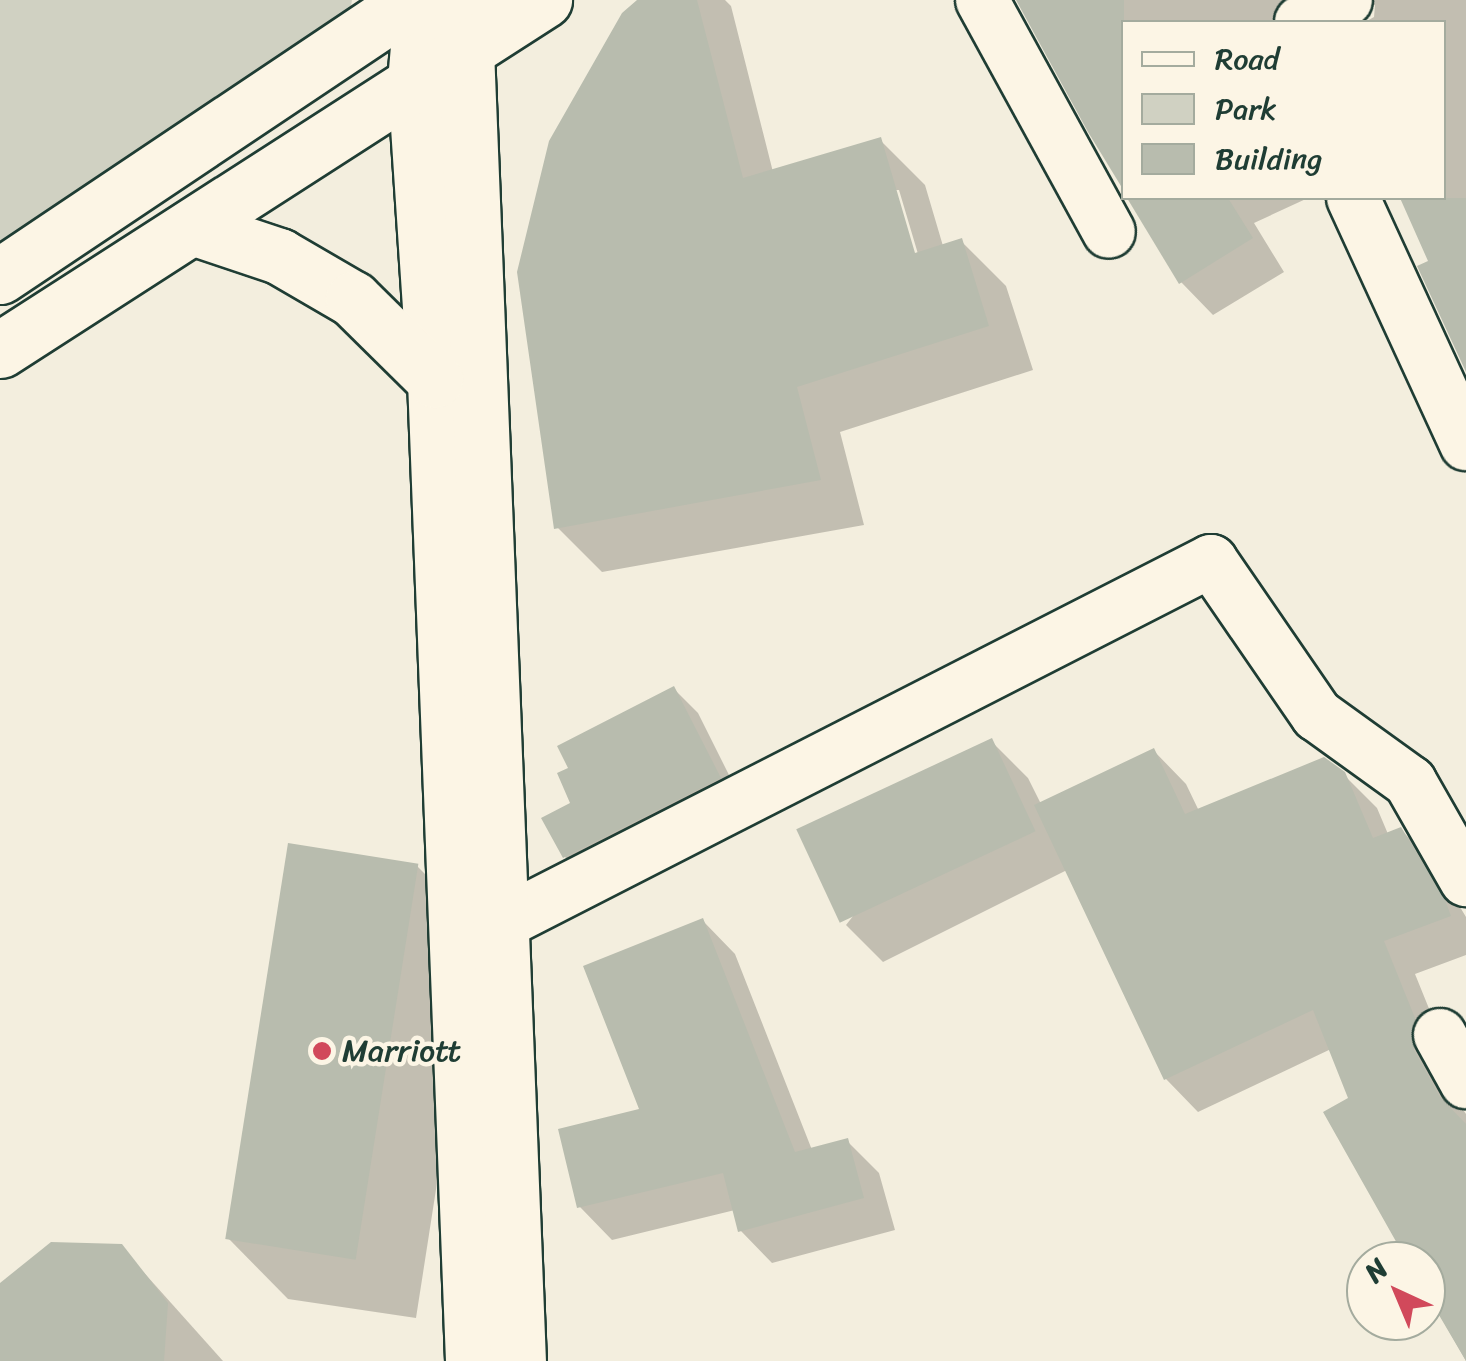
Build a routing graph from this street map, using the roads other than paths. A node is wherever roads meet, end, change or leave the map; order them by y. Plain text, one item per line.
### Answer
1 (412, 0) edge
2 (422, 0) edge
3 (544, 0) edge
4 (982, 0) edge
5 (1346, 0) edge
6 (1305, 20) edge
7 (469, 25) edge
8 (415, 81) junction
9 (1354, 200) edge
10 (192, 227) junction
11 (1109, 232) dead end
12 (0, 276) edge
13 (0, 350) edge
14 (435, 380) junction
15 (1466, 444) edge
16 (1466, 880) edge
17 (504, 922) junction
18 (1440, 1036) dead end
19 (1466, 1082) edge
20 (473, 1361) edge
21 (518, 1361) edge

1 - 12 main road
2 - 8 main road
3 - 7 main road
4 - 11 street
5 - 6 street
7 - 8 main road
7 - 17 main road
8 - 10 main road
8 - 14 main road
9 - 15 street
10 - 13 main road
10 - 14 main road
14 - 20 main road
16 - 17 street
17 - 21 main road
18 - 19 street

